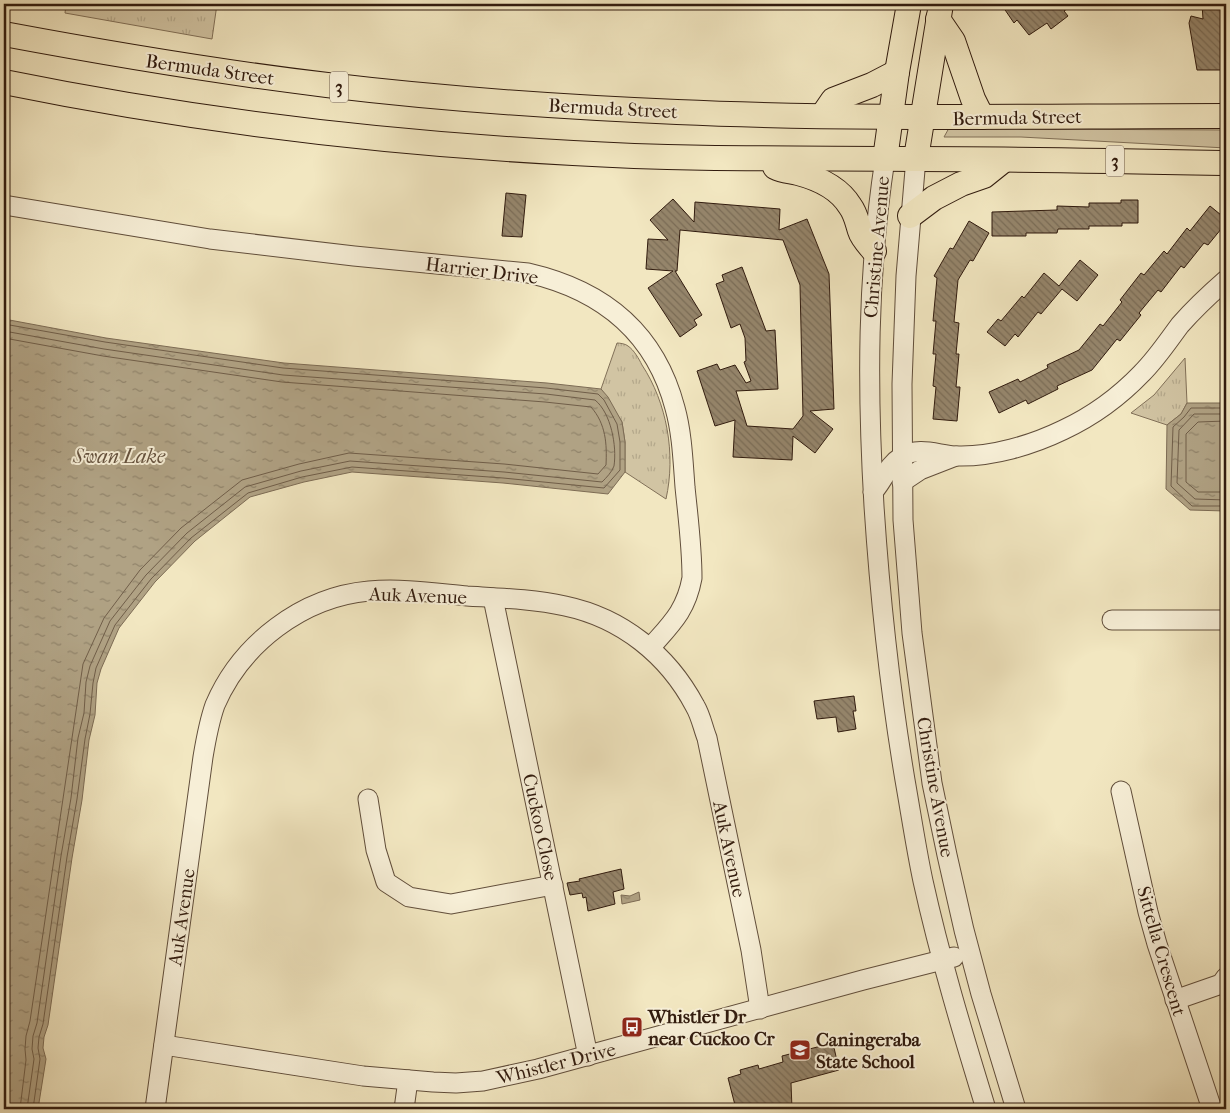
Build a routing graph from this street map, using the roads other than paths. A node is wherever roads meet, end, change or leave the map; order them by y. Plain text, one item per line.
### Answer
1 (909, 4) edge
2 (939, 12) edge
3 (4, 34) edge
4 (897, 72) junction
5 (4, 82) edge
6 (822, 116) junction
7 (1226, 116) edge
8 (891, 118) junction
9 (921, 118) junction
10 (982, 118) junction
11 (916, 158) junction
12 (758, 159) junction
13 (885, 159) junction
14 (1004, 160) junction
15 (1226, 163) edge
16 (4, 205) edge
17 (910, 216) junction
18 (874, 251) junction
19 (1226, 280) edge
20 (956, 456) junction
21 (902, 457) junction
22 (902, 482) junction
23 (874, 492) junction
24 (493, 598) junction
25 (1112, 620) dead end
26 (1226, 620) edge
27 (912, 633) junction
28 (650, 648) junction
29 (892, 702) junction
30 (1121, 791) dead end
31 (368, 799) dead end
32 (553, 885) junction
33 (970, 952) junction
34 (943, 961) junction
35 (1226, 977) edge
36 (1175, 1000) junction
37 (760, 1009) junction
38 (164, 1045) junction
39 (588, 1056) junction
40 (408, 1080) junction
41 (155, 1109) edge
42 (404, 1109) edge
43 (986, 1109) edge
44 (1016, 1109) edge
45 (1212, 1109) edge

1 - 4 main road, Christine Avenue
2 - 9 main road, Christine Avenue
2 - 10 main road
3 - 6 main road, Bermuda Street / 3
4 - 6 main road
4 - 8 main road, Christine Avenue
5 - 12 main road, 3
6 - 8 main road, Bermuda Street / 3
7 - 10 main road, Bermuda Street / 3
8 - 9 main road, Bermuda Street / 3
8 - 13 main road, Christine Avenue
9 - 10 main road, Bermuda Street / 3
9 - 11 main road, Christine Avenue
11 - 13 main road, 3
11 - 14 main road, 3
11 - 17 street, Christine Avenue
12 - 13 main road, 3
12 - 18 main road
13 - 18 street, Christine Avenue
14 - 15 main road, 3
14 - 17 main road
16 - 28 street, Harrier Drive
17 - 21 street, Christine Avenue
18 - 23 street, Christine Avenue
19 - 20 street
20 - 21 street
20 - 22 street
21 - 22 street, Christine Avenue
21 - 23 street
22 - 27 street, Christine Avenue
23 - 29 street, Christine Avenue
24 - 28 street, Auk Avenue
24 - 32 street, Cuckoo Close
24 - 38 street, Auk Avenue
25 - 26 street
27 - 29 street
27 - 33 street, Christine Avenue
28 - 37 street, Auk Avenue
29 - 34 street, Christine Avenue
30 - 36 street, Sittella Crescent
31 - 32 street
32 - 39 street, Cuckoo Close
33 - 34 street, Whistler Drive
33 - 44 street, Christine Avenue
34 - 37 street, Whistler Drive
34 - 43 street, Christine Avenue
35 - 36 street
36 - 45 street, Sittella Crescent
37 - 39 street, Whistler Drive
38 - 40 street, Whistler Drive
38 - 41 street, Auk Avenue
39 - 40 street, Whistler Drive
40 - 42 street

